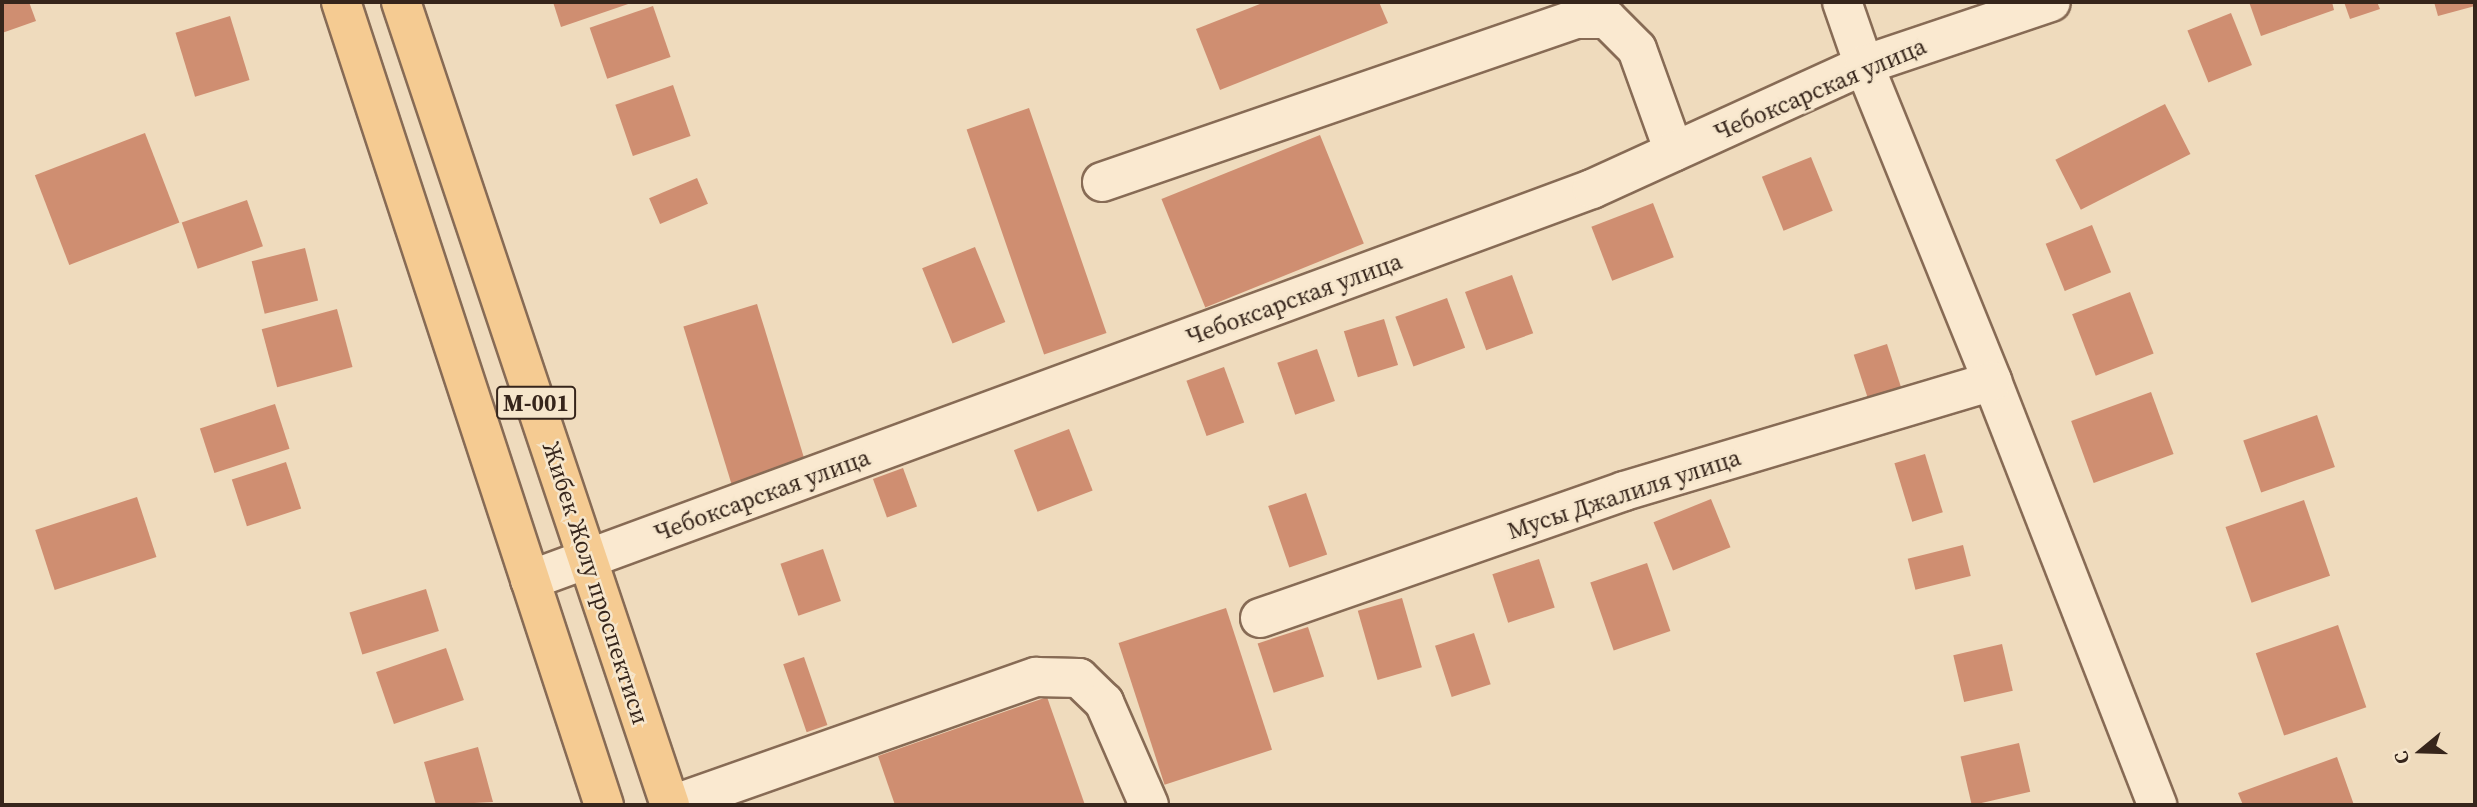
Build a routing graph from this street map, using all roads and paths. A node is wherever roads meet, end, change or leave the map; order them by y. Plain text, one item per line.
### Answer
1 (341, 2) edge
2 (401, 2) edge
3 (1842, 2) edge
4 (2051, 2) edge
5 (1864, 65) junction
6 (1674, 152) junction
7 (1102, 182) dead end
8 (1992, 381) junction
9 (588, 559) junction
10 (530, 580) junction
11 (1260, 618) dead end
12 (604, 805) edge
13 (671, 805) edge
14 (1149, 805) edge
15 (2157, 805) edge

1 - 10 main road, М-001
2 - 9 main road, Жибек Жолу проспектиси / М-001
3 - 5 street
4 - 5 street, Чебоксарская улица
5 - 6 street, Чебоксарская улица
5 - 8 street
6 - 7 street
6 - 9 street, Чебоксарская улица
8 - 11 street, Мусы Джалиля улица
8 - 15 street
9 - 10 street, Чебоксарская улица
9 - 13 main road, Жибек Жолу проспектиси / М-001
10 - 12 main road, М-001
13 - 14 street

